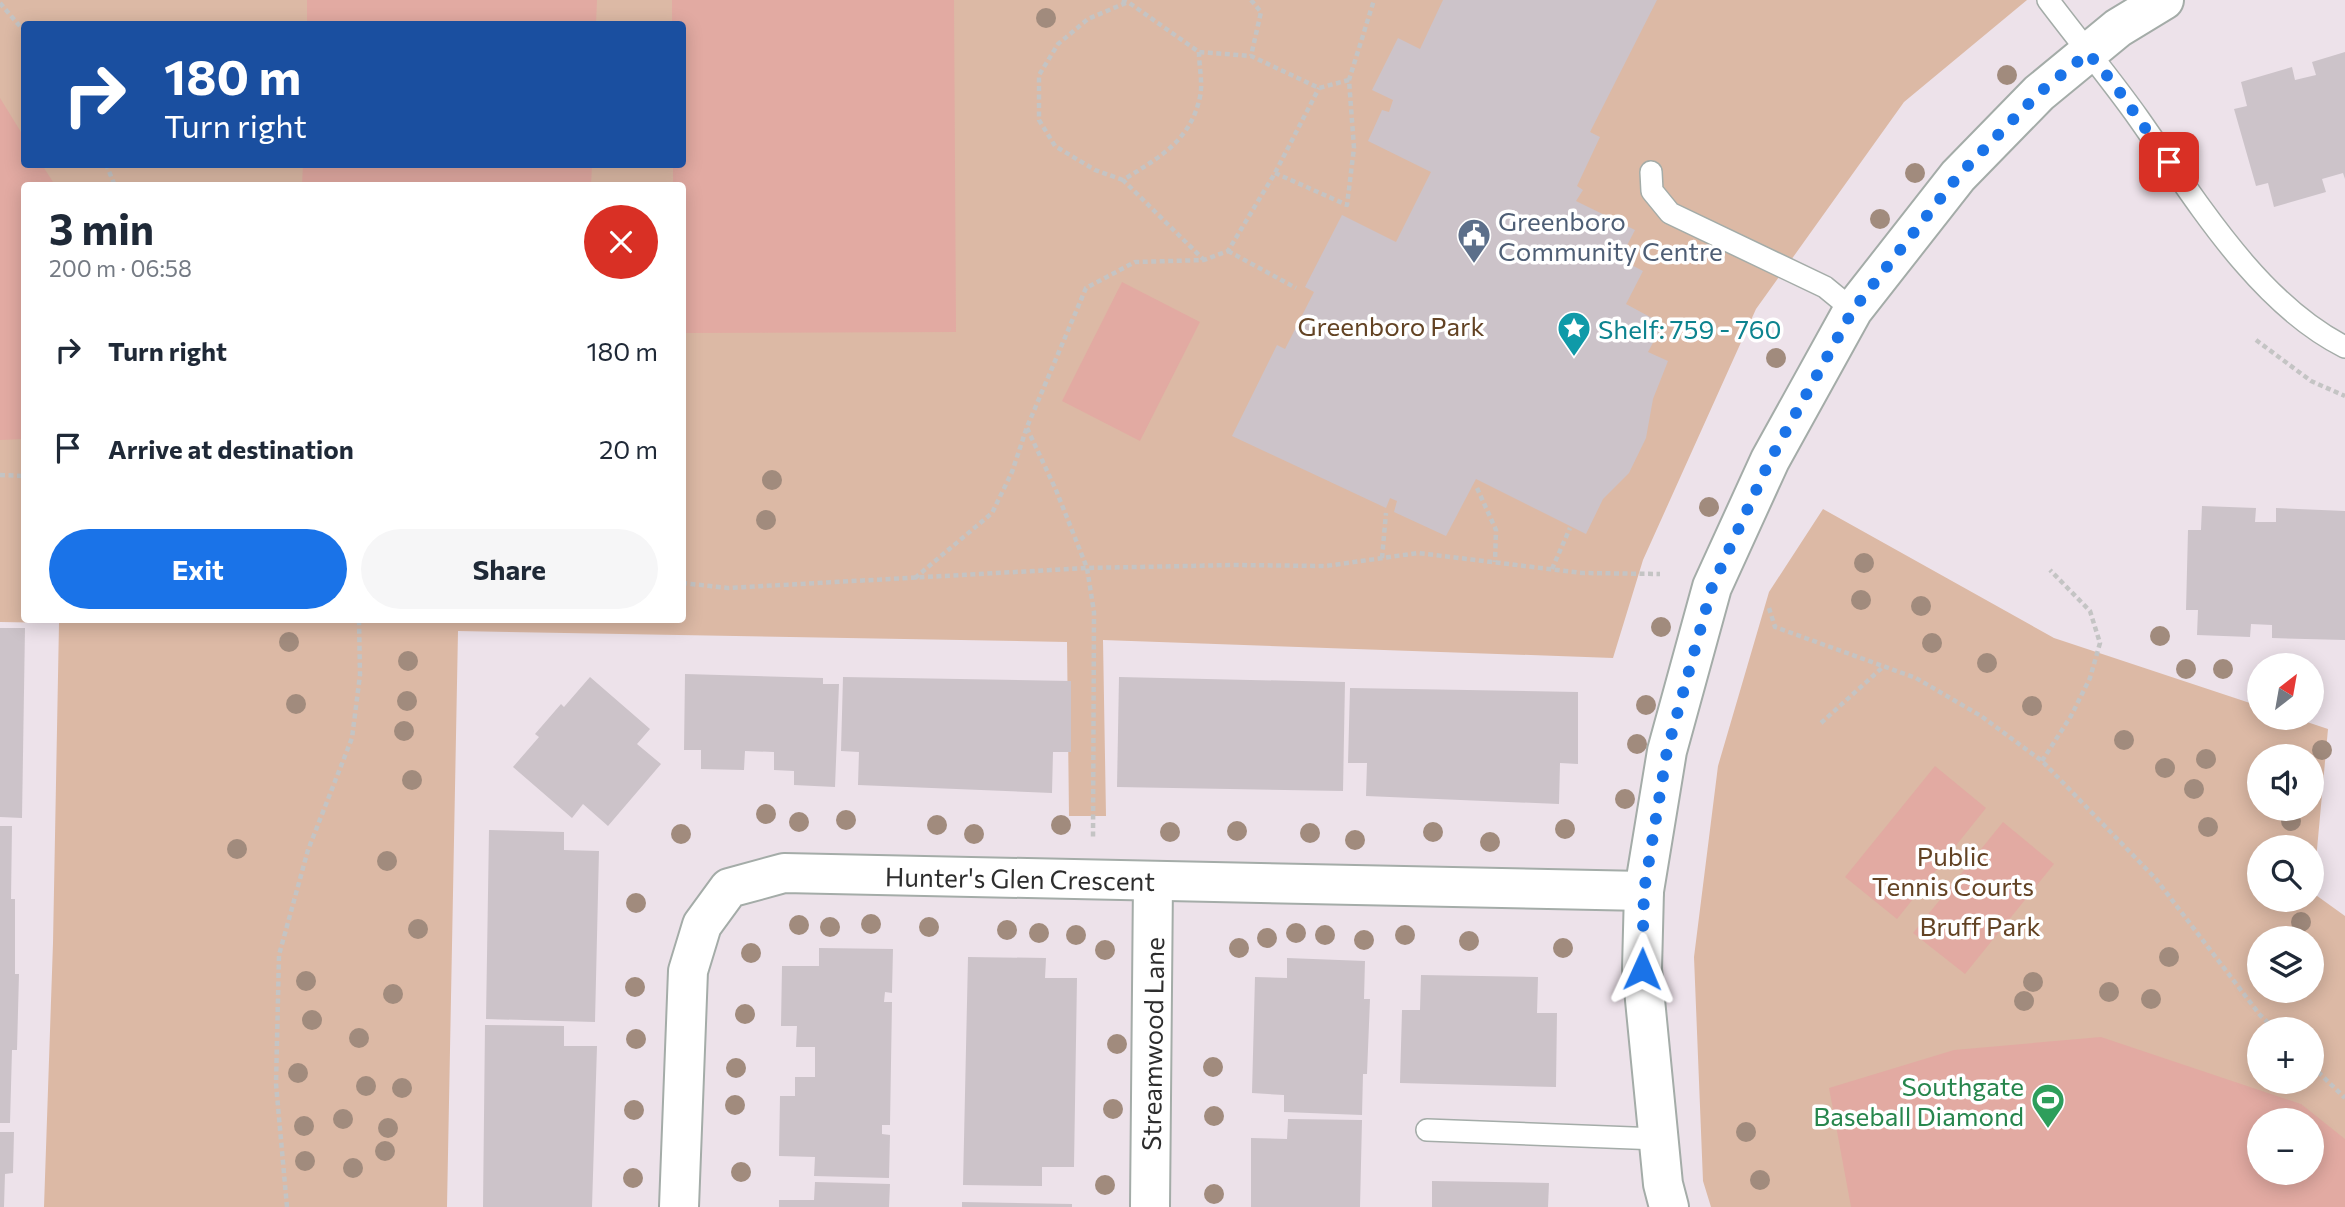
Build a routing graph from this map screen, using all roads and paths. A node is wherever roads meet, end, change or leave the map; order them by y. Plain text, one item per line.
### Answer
1 (1122, 0) edge
2 (1251, 0) edge
3 (1373, 0) edge
4 (2048, 0) edge
5 (2164, 0) edge
6 (1128, 2) junction
7 (0, 3) edge
8 (21, 28) edge
9 (1199, 52) junction
10 (2088, 53) junction
11 (1251, 56) junction
12 (1349, 80) junction
13 (1320, 89) junction
14 (1275, 173) junction
15 (1651, 173) dead end
16 (1123, 180) junction
17 (1228, 251) junction
18 (1204, 260) junction
19 (1296, 289) dead end
20 (1853, 310) junction
21 (2256, 340) dead end
22 (2345, 346) edge
23 (2345, 396) edge
24 (1027, 427) junction
25 (0, 475) edge
26 (21, 476) edge
27 (1477, 488) dead end
28 (1386, 513) dead end
29 (1570, 528) dead end
30 (1382, 558) junction
31 (1495, 562) junction
32 (1087, 568) junction
33 (1552, 569) junction
34 (2050, 570) dead end
35 (1660, 574) dead end
36 (915, 578) junction
37 (686, 583) edge
38 (1769, 608) dead end
39 (359, 623) edge
40 (1884, 666) junction
41 (1821, 723) dead end
42 (2042, 761) junction
43 (1093, 880) junction
44 (1153, 881) junction
45 (1644, 891) junction
46 (2263, 1017) edge
47 (2324, 1078) edge
48 (2345, 1098) edge
49 (1427, 1130) dead end
50 (1658, 1139) junction
51 (286, 1207) edge
52 (679, 1207) edge
53 (1150, 1207) edge
54 (1669, 1207) edge

1 - 6 path
2 - 11 path
3 - 12 path
4 - 10 lane
5 - 10 street
6 - 9 path
6 - 16 path
7 - 8 path
9 - 11 path
9 - 16 path
10 - 20 street
10 - 22 lane
11 - 13 path
12 - 13 path
12 - 14 path
13 - 14 path
14 - 17 path
15 - 20 lane
16 - 18 path
17 - 18 path
17 - 19 path
18 - 24 path
20 - 45 street
21 - 23 path
24 - 32 path
24 - 36 path
25 - 26 path
27 - 31 path
28 - 30 path
29 - 33 path
30 - 31 path
30 - 32 path
31 - 33 path
32 - 36 path
32 - 43 path
33 - 35 path
34 - 42 path
36 - 37 path
38 - 40 path
39 - 51 path
40 - 41 path
40 - 42 path
42 - 46 path
43 - 44 street, Hunter's Glen Crescent
43 - 52 street, Hunter's Glen Crescent
44 - 45 street, Hunter's Glen Crescent
44 - 53 street, Streamwood Lane
45 - 50 street
47 - 48 path
49 - 50 lane
50 - 54 street

